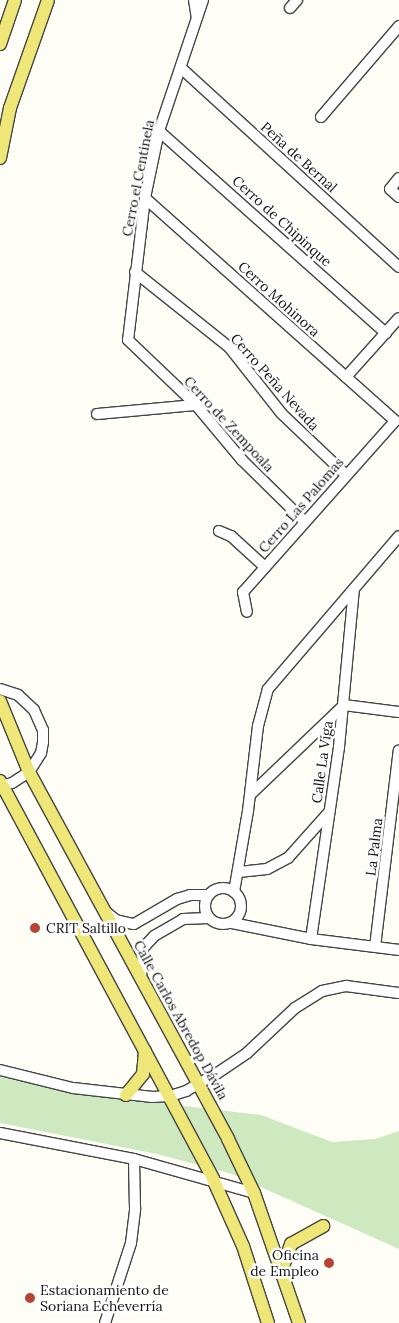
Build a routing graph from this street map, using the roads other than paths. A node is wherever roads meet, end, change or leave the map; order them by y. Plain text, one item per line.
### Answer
1 (14, 0) edge
2 (48, 0) edge
3 (194, 0) edge
4 (203, 0) edge
5 (298, 0) edge
6 (290, 8) dead end
7 (197, 19) junction
8 (399, 26) edge
9 (0, 44) edge
10 (181, 68) junction
11 (321, 117) dead end
12 (159, 131) junction
13 (0, 158) edge
14 (399, 178) edge
15 (399, 197) edge
16 (145, 198) junction
17 (399, 267) edge
18 (135, 272) junction
19 (399, 318) edge
20 (386, 332) junction
21 (132, 346) joint
22 (346, 377) junction
23 (196, 405) junction
24 (97, 414) dead end
25 (395, 421) joint
26 (346, 475) junction
27 (305, 522) junction
28 (219, 531) dead end
29 (399, 536) edge
30 (265, 567) junction
31 (354, 589) junction
32 (247, 612) dead end
33 (0, 689) edge
34 (0, 701) edge
35 (344, 705) junction
36 (399, 712) edge
37 (399, 750) edge
38 (29, 772) junction
39 (1, 784) edge
40 (251, 794) junction
41 (330, 812) junction
42 (239, 872) junction
43 (234, 892) junction
44 (209, 895) junction
45 (105, 912) junction
46 (209, 918) junction
47 (145, 919) junction
48 (232, 923) junction
49 (154, 936) junction
50 (311, 938) junction
51 (376, 947) junction
52 (399, 950) edge
53 (141, 978) junction
54 (399, 993) edge
55 (145, 1046) junction
56 (0, 1070) edge
57 (200, 1084) junction
58 (126, 1095) junction
59 (170, 1096) junction
60 (0, 1133) edge
61 (134, 1159) junction
62 (213, 1179) junction
63 (254, 1193) junction
64 (323, 1226) dead end
65 (282, 1269) junction
66 (105, 1323) edge
67 (268, 1323) edge
68 (299, 1323) edge

1 - 9 main road
2 - 13 main road
3 - 7 street
4 - 7 street, Cerro el Centinela
5 - 6 street
7 - 10 street, Cerro el Centinela
8 - 11 street
10 - 12 street, Cerro el Centinela
10 - 17 street, Peña de Bernal
12 - 16 street, Cerro el Centinela
12 - 20 street, Cerro de Chipinque
14 - 15 street
16 - 18 street, Cerro el Centinela
16 - 22 street, Cerro Mohinora
18 - 21 street, Cerro el Centinela
18 - 26 street, Cerro Peña Nevada
19 - 20 street
20 - 22 street
21 - 23 street, Cerro de Zempoala
22 - 25 street, Cerro Mohinora
23 - 24 street
23 - 27 street, Cerro de Zempoala
25 - 26 street, Cerro Las Palomas
26 - 27 street, Cerro Las Palomas
27 - 30 street, Cerro Las Palomas
28 - 30 street
29 - 31 street
30 - 32 street, Cerro Las Palomas
31 - 35 street, Calle La Viga
31 - 40 street
33 - 38 street
34 - 38 main road, Calle Carlos Abredop Dávila
35 - 36 street
35 - 40 street
35 - 41 street, Calle La Viga
37 - 51 street, La Palma
38 - 39 street
38 - 45 main road, Calle Carlos Abredop Dávila
39 - 55 main road
40 - 42 street
41 - 42 street
41 - 50 street, Calle La Viga
42 - 43 street
43 - 44 street
43 - 48 street
44 - 46 street
44 - 47 street
45 - 47 street
45 - 53 main road, Calle Carlos Abredop Dávila
46 - 48 street
46 - 49 street
47 - 49 street
48 - 50 street
49 - 53 street
50 - 51 street
51 - 52 street
53 - 57 main road, Calle Carlos Abredop Dávila
54 - 57 street
55 - 58 main road
55 - 59 main road
56 - 58 street
57 - 59 street
57 - 63 main road, Calle Carlos Abredop Dávila
58 - 59 street
59 - 62 main road
60 - 61 street
61 - 62 street
61 - 66 street
62 - 63 street
62 - 67 main road
63 - 65 main road, Calle Carlos Abredop Dávila
64 - 65 main road
65 - 68 main road, Calle Carlos Abredop Dávila

